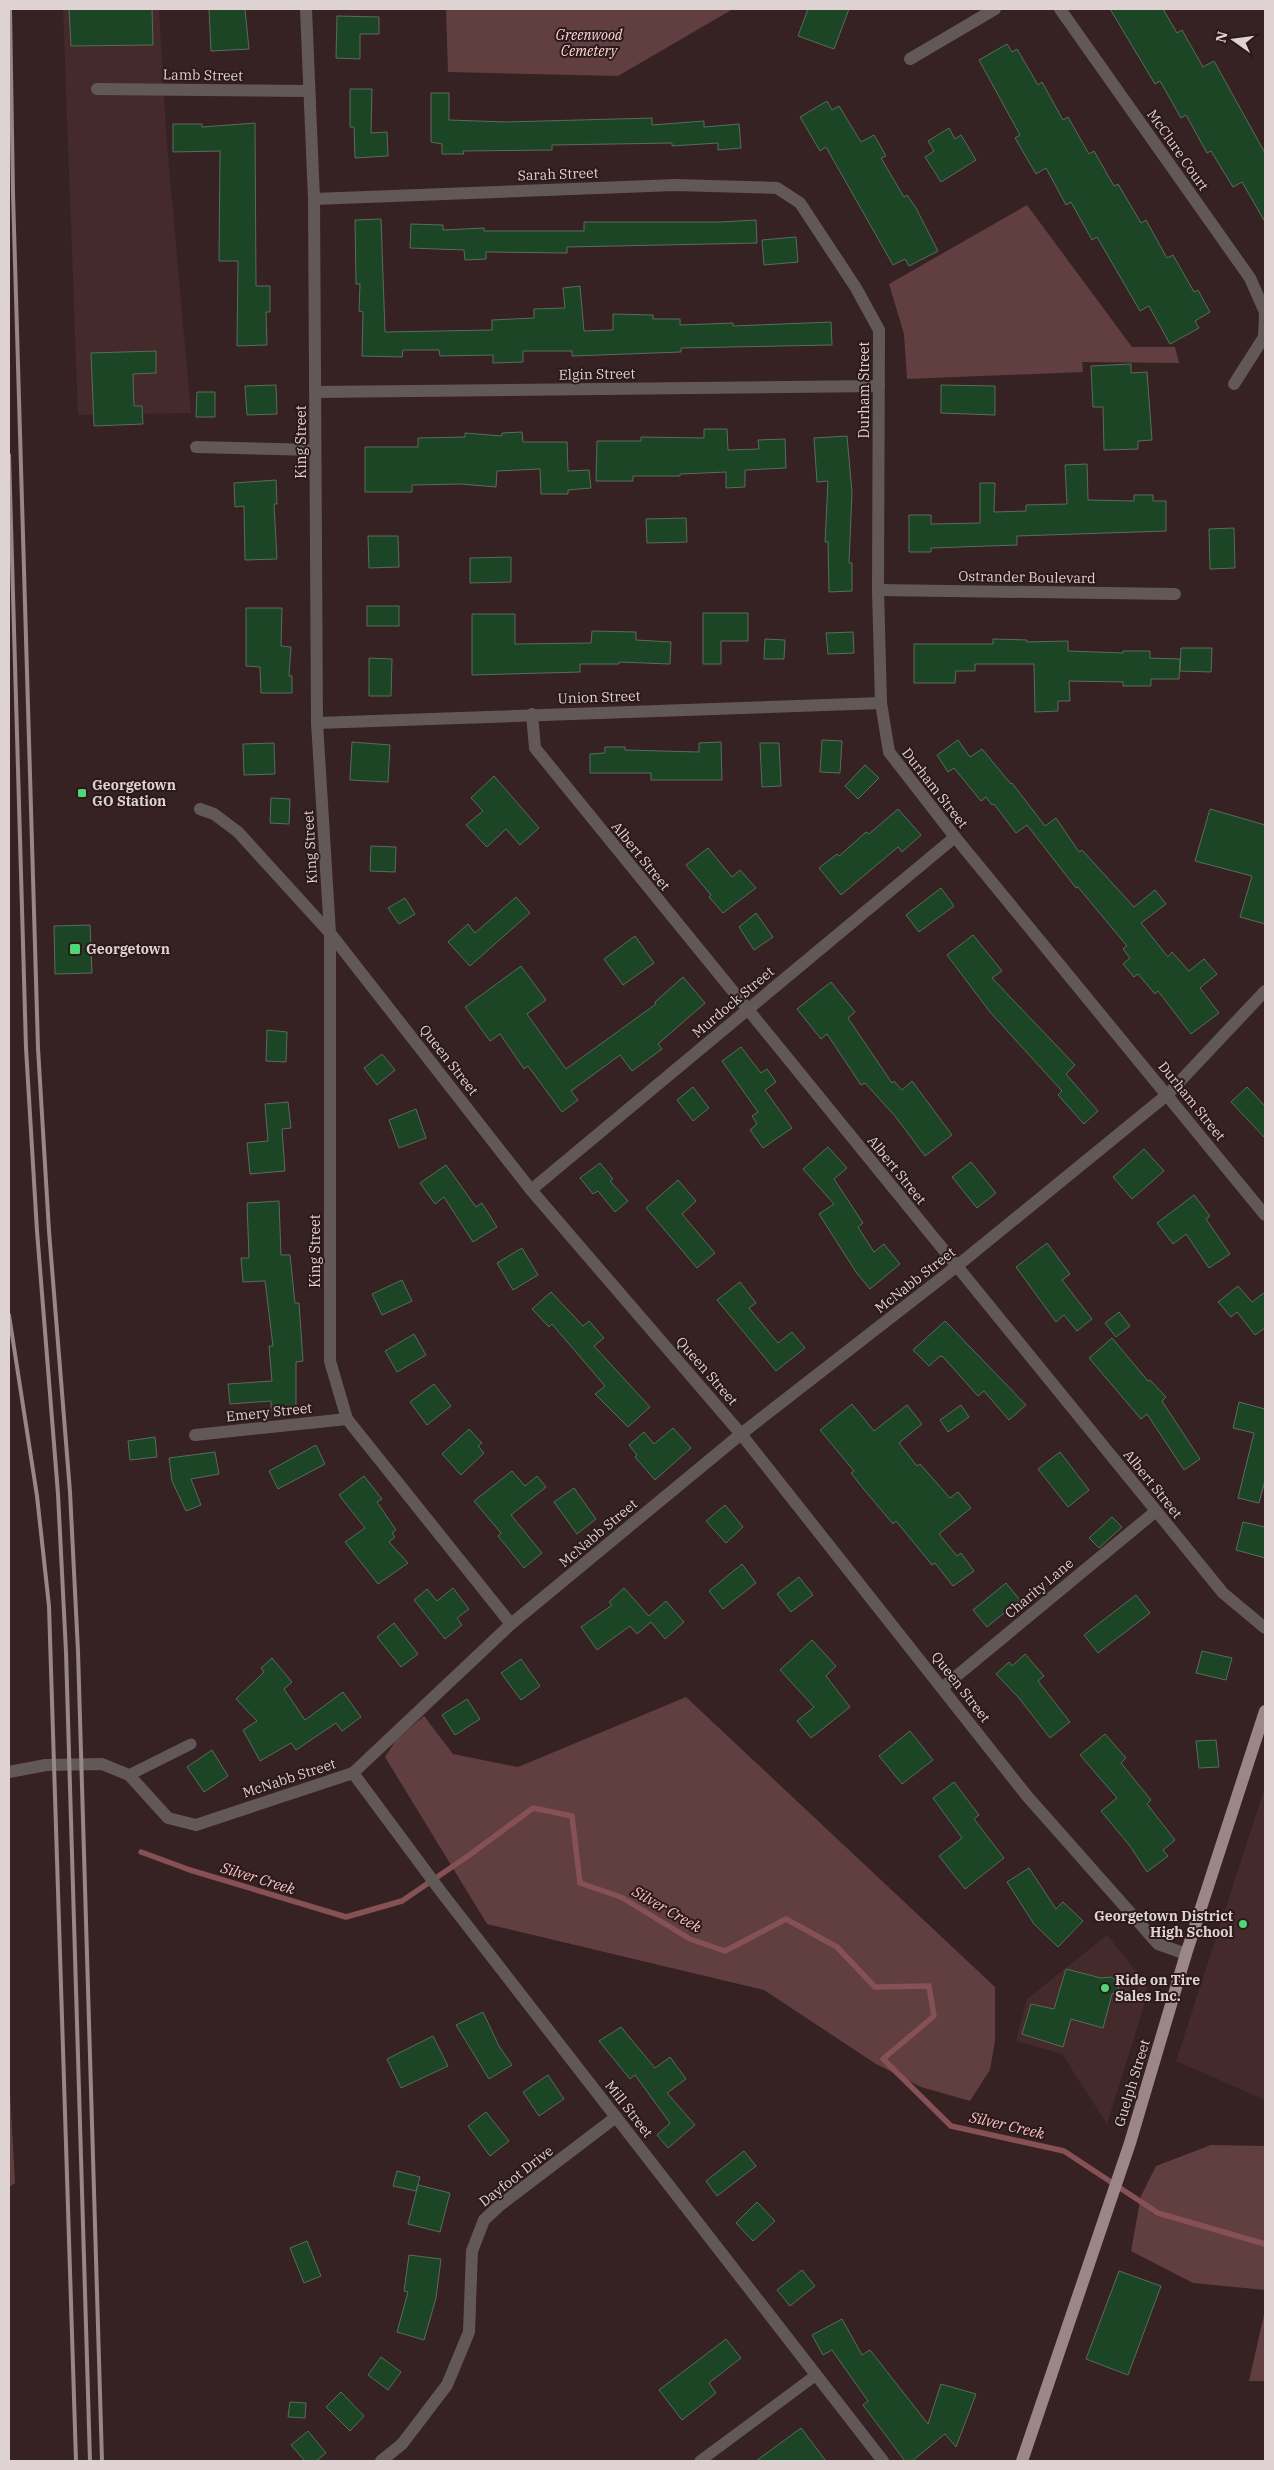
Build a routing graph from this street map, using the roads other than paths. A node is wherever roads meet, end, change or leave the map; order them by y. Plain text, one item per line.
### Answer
1 (306, 9) edge
2 (996, 9) edge
3 (1060, 9) edge
4 (910, 59) dead end
5 (97, 89) dead end
6 (309, 91) junction
7 (314, 199) junction
8 (800, 203) joint
9 (1265, 313) edge
10 (1234, 384) dead end
11 (879, 386) junction
12 (316, 392) junction
13 (196, 446) dead end
14 (315, 450) junction
15 (878, 590) junction
16 (1175, 594) dead end
17 (881, 703) junction
18 (532, 714) junction
19 (317, 723) junction
20 (200, 809) dead end
21 (954, 837) junction
22 (330, 933) junction
23 (1265, 991) edge
24 (747, 1010) junction
25 (1168, 1094) junction
26 (531, 1190) junction
27 (1265, 1215) edge
28 (957, 1266) junction
29 (347, 1419) junction
30 (741, 1434) junction
31 (195, 1435) dead end
32 (1156, 1511) junction
33 (511, 1624) junction
34 (1265, 1628) edge
35 (942, 1688) junction
36 (1265, 1711) edge
37 (191, 1744) dead end
38 (9, 1772) edge
39 (354, 1773) junction
40 (129, 1775) junction
41 (1186, 1954) junction
42 (616, 2118) junction
43 (816, 2375) junction
44 (381, 2461) edge
45 (700, 2461) edge
46 (883, 2461) edge
47 (1022, 2461) edge

1 - 6 street, King Street
2 - 4 street
3 - 9 street, McClure Court
5 - 6 street, Lamb Street
6 - 7 street, King Street
7 - 8 street, Sarah Street
7 - 12 street, King Street
8 - 11 street, Durham Street
9 - 10 street, McClure Court
11 - 12 street, Elgin Street
11 - 15 street, Durham Street
12 - 14 street, King Street
13 - 14 street
14 - 19 street, King Street
15 - 16 street, Ostrander Boulevard
15 - 17 street, Durham Street
17 - 18 street, Union Street
17 - 21 street, Durham Street
18 - 19 street, Union Street
18 - 24 street, Albert Street
19 - 22 street, King Street
20 - 22 street, Queen Street
21 - 24 street, Murdock Street
21 - 25 street, Durham Street
22 - 26 street, Queen Street
22 - 29 street, King Street
23 - 25 street, McNabb Street
24 - 26 street, Murdock Street
24 - 28 street, Albert Street
25 - 27 street, Durham Street
25 - 28 street, McNabb Street
26 - 30 street, Queen Street
28 - 30 street, McNabb Street
28 - 32 street, Albert Street
29 - 31 street, Emery Street
29 - 33 street, King Street
30 - 33 street, McNabb Street
30 - 35 street, Queen Street
32 - 34 street, Albert Street
32 - 35 street, Charity Lane
33 - 39 street, McNabb Street
35 - 41 street, Queen Street
36 - 41 main road, Guelph Street
37 - 40 lane
38 - 40 street, McNabb Street
39 - 40 street, McNabb Street
39 - 42 street, Mill Street
41 - 47 main road, Guelph Street
42 - 43 street, Mill Street
42 - 44 street, Dayfoot Drive
43 - 45 lane
43 - 46 street, Mill Street

